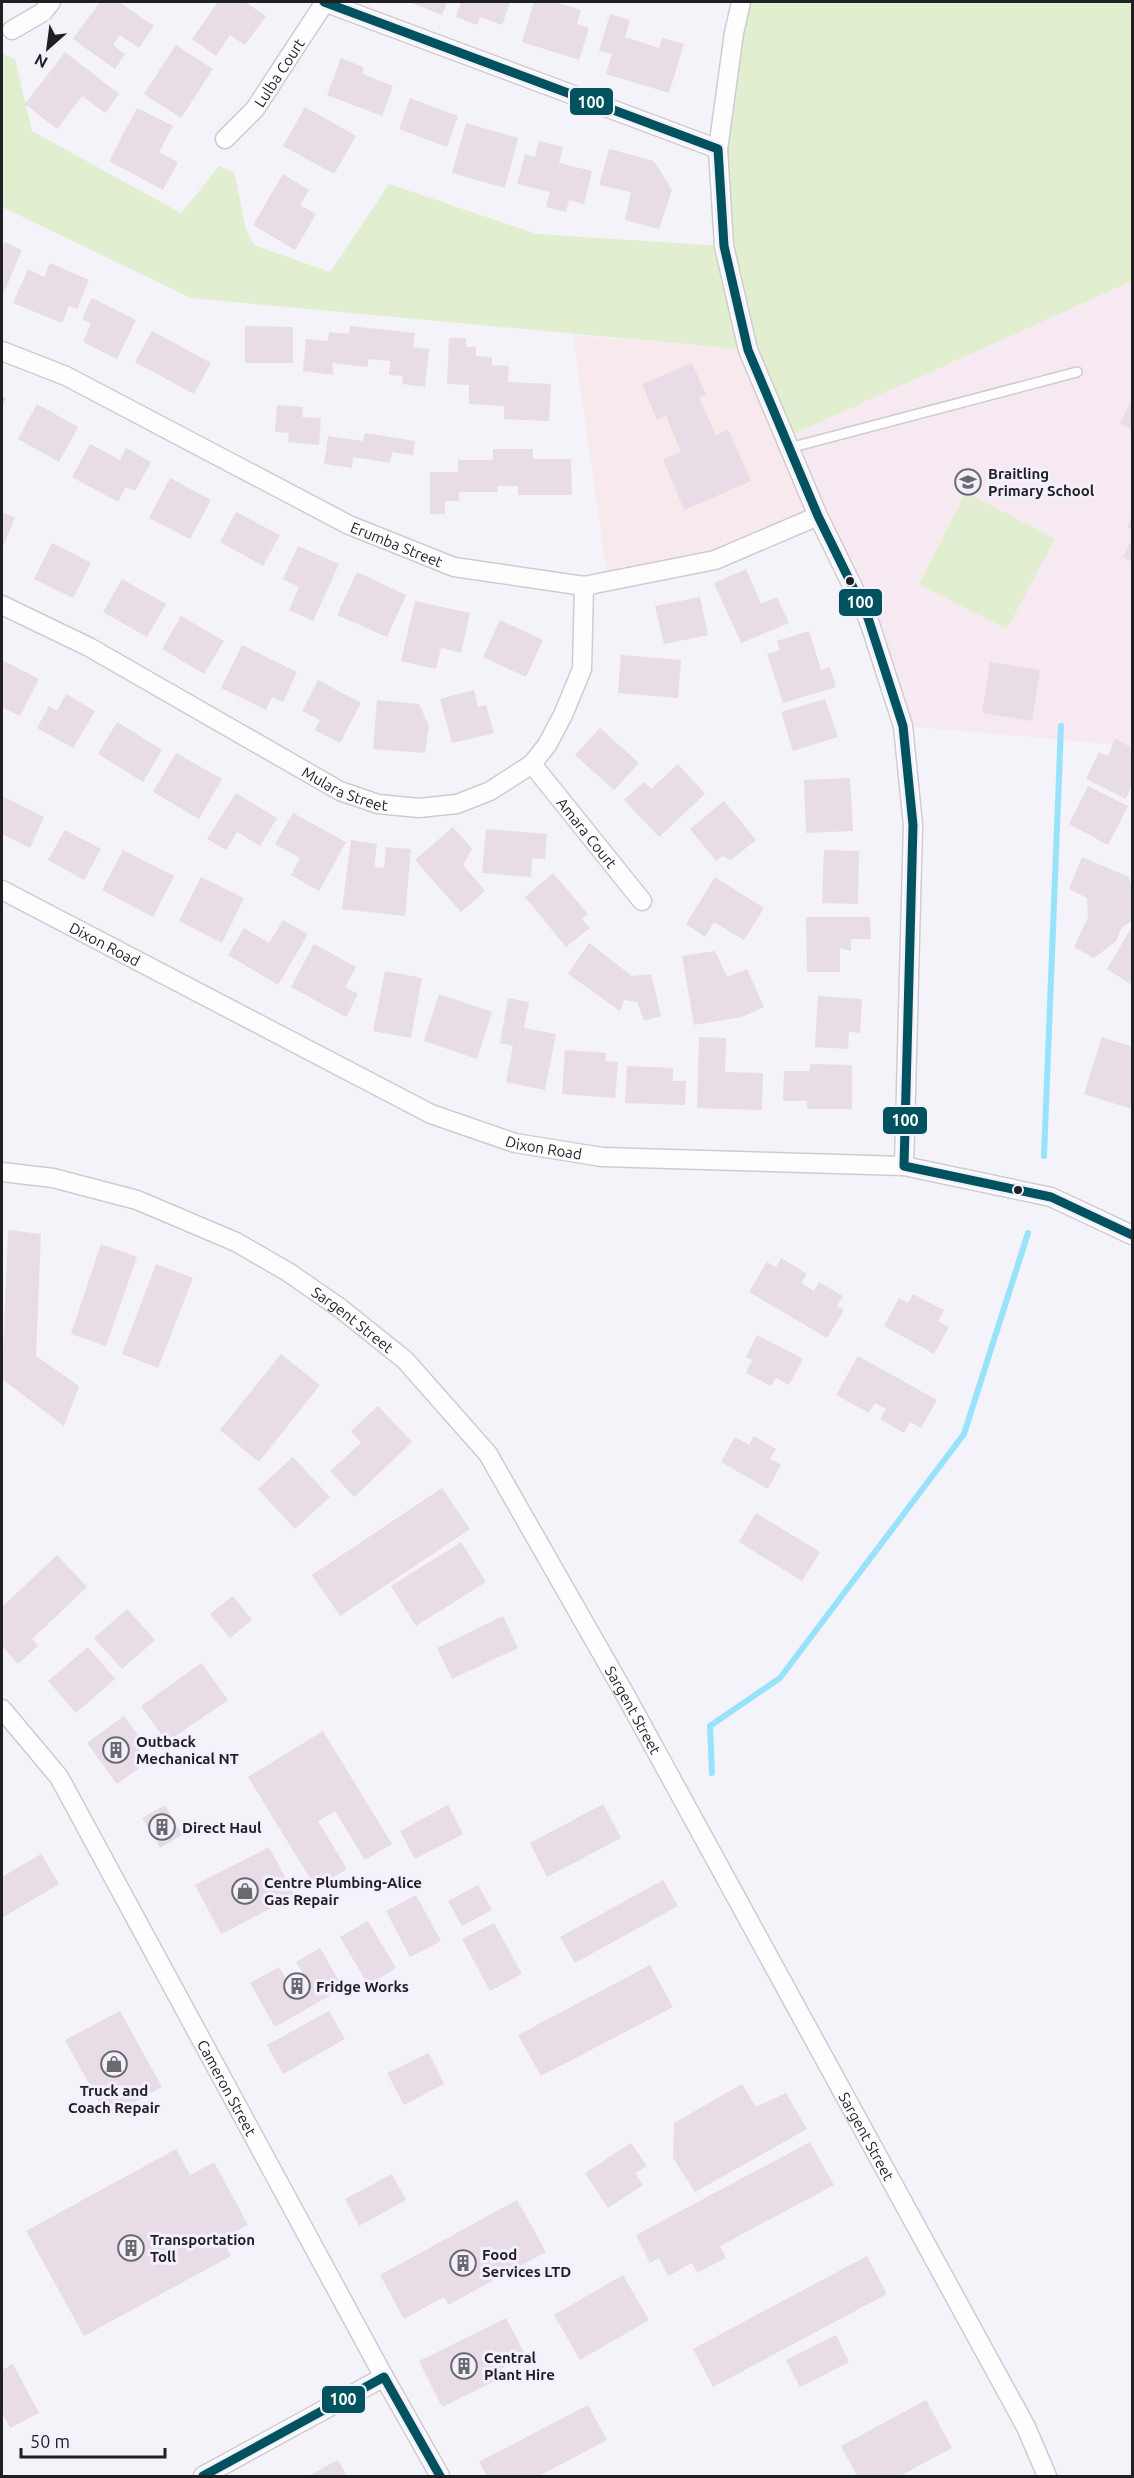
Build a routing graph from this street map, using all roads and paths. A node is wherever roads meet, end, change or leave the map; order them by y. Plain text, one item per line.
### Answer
1 (51, 2) edge
2 (325, 2) edge
3 (741, 2) edge
4 (12, 30) dead end
5 (225, 139) dead end
6 (718, 149) junction
7 (2, 351) edge
8 (1077, 372) dead end
9 (789, 448) junction
10 (818, 516) junction
11 (584, 586) junction
12 (2, 605) edge
13 (532, 764) junction
14 (2, 891) edge
15 (642, 902) dead end
16 (904, 1166) junction
17 (2, 1172) edge
18 (1132, 1235) edge
19 (2, 1709) edge
20 (384, 2377) junction
21 (202, 2476) edge
22 (440, 2476) edge
23 (1047, 2476) edge

1 - 4 street
2 - 5 street, Lulba Court
2 - 6 street
3 - 6 street
6 - 9 street
7 - 11 street, Erumba Street
8 - 9 lane
9 - 10 street
10 - 11 street, Erumba Street
10 - 16 street
11 - 13 street, Mulara Street
12 - 13 street, Mulara Street
13 - 15 street, Amara Court
14 - 16 street, Dixon Road
16 - 18 street, Dixon Road
17 - 23 street, Sargent Street
19 - 20 street, Cameron Street
20 - 21 street
20 - 22 street, Cameron Street

